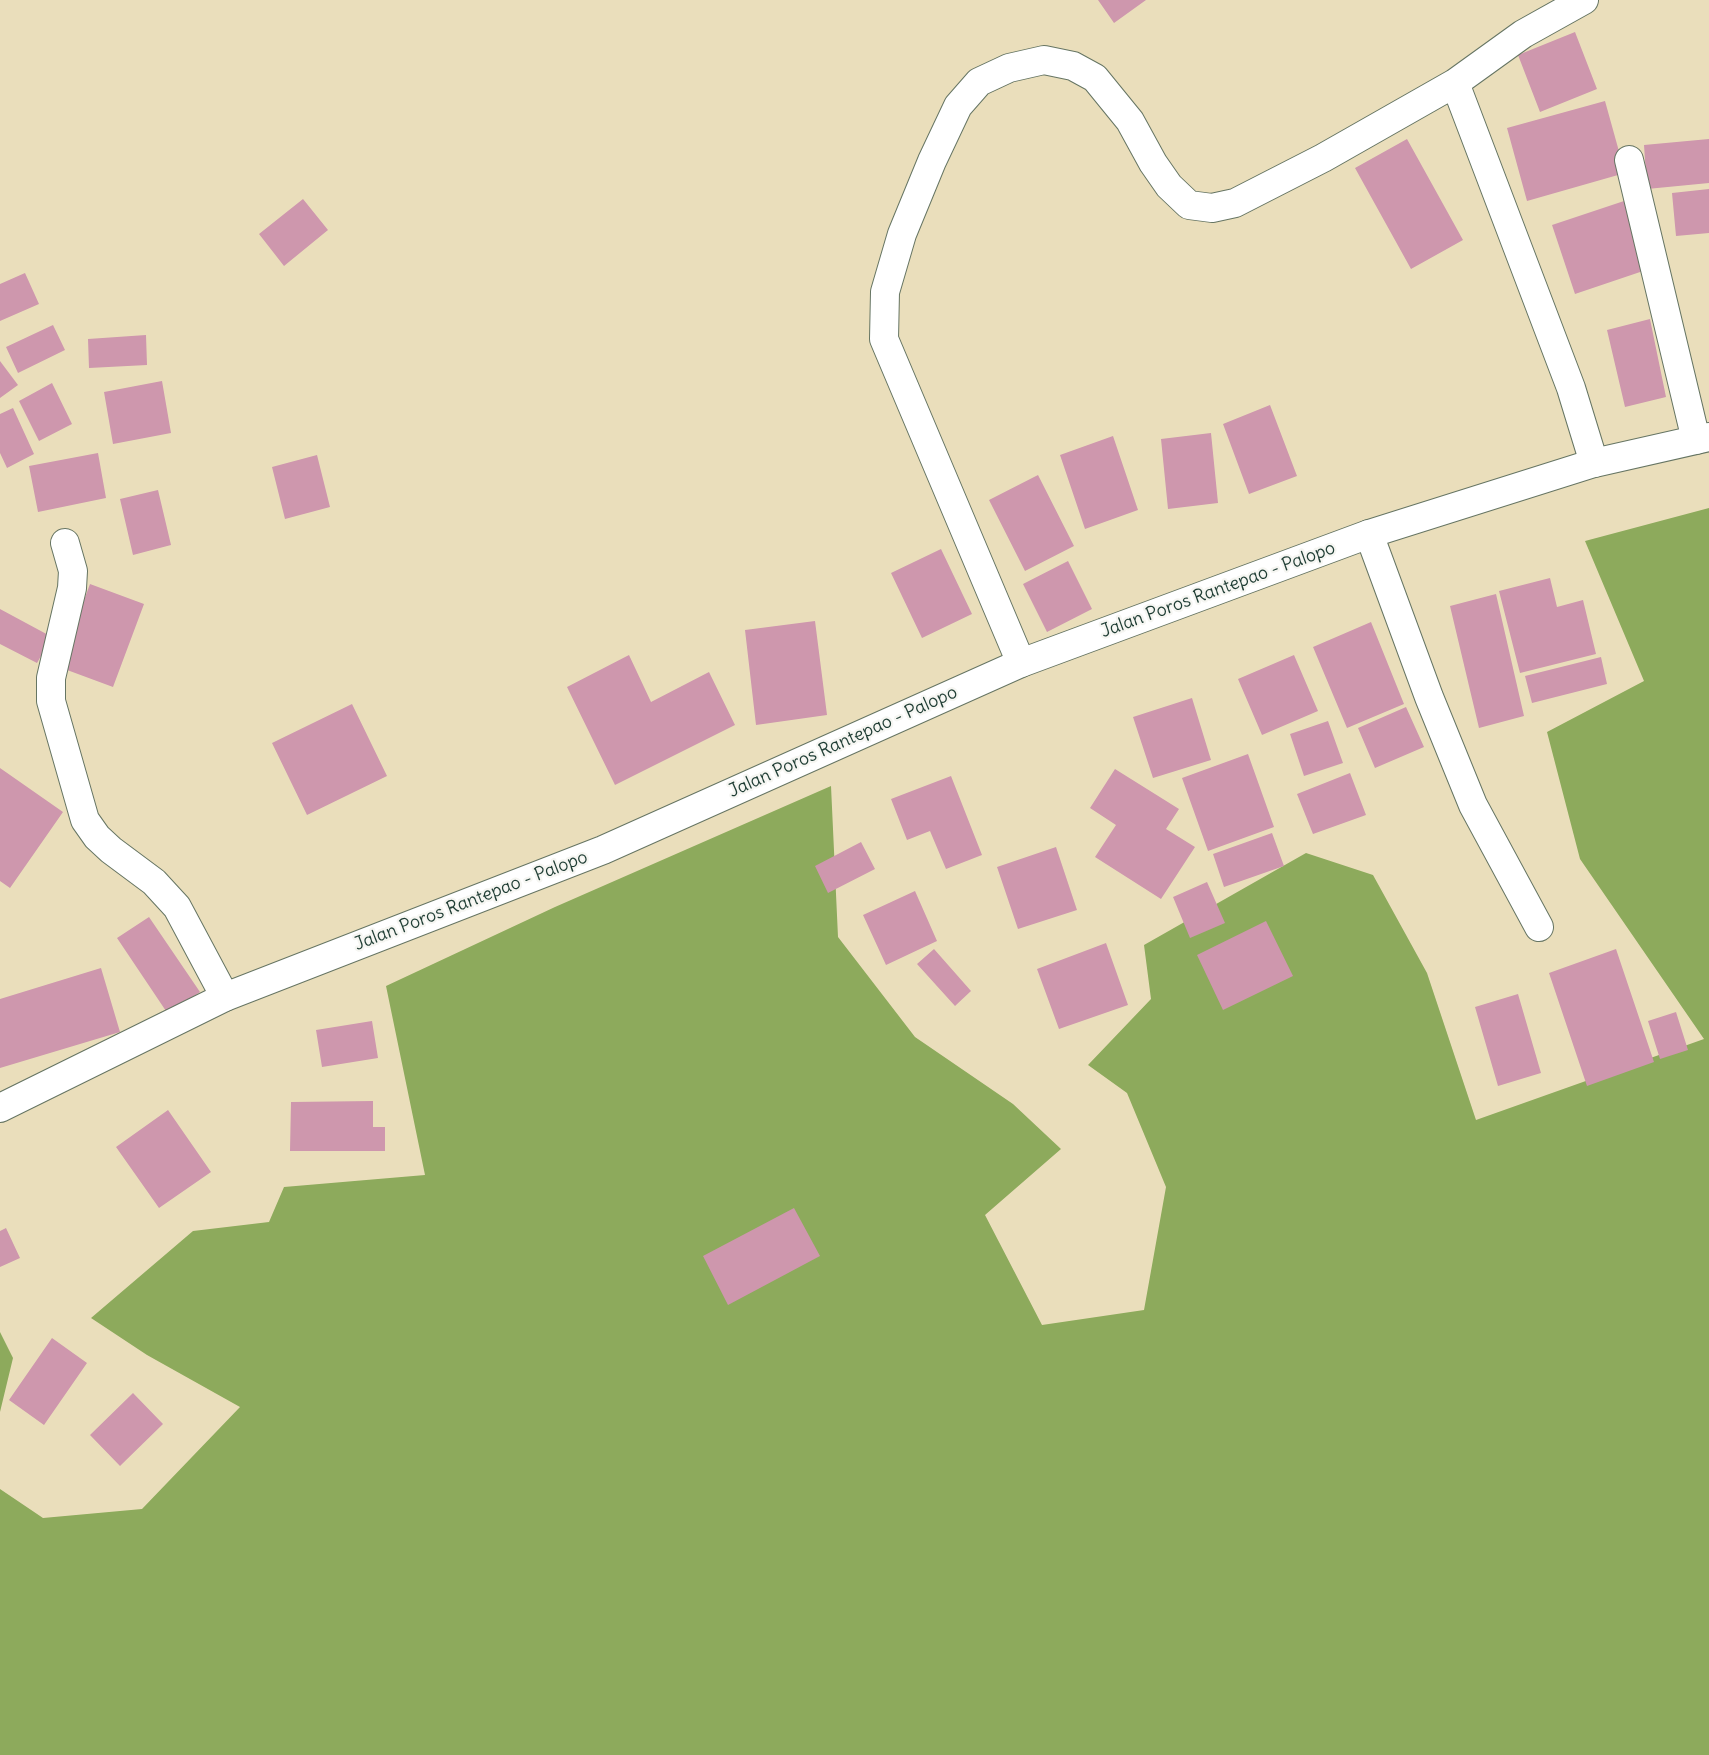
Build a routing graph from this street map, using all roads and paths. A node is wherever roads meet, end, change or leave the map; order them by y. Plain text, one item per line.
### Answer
1 (1584, 0) edge
2 (1454, 83) junction
3 (1629, 160) dead end
4 (1703, 439) edge
5 (1594, 463) junction
6 (1369, 534) junction
7 (65, 543) dead end
8 (1021, 663) junction
9 (1539, 927) dead end
10 (225, 997) junction
11 (0, 1108) edge

1 - 2 main road
2 - 5 main road
2 - 8 main road
3 - 4 main road
4 - 5 main road, Jalan Poros Rantepao - Palopo
5 - 6 main road, Jalan Poros Rantepao - Palopo
6 - 8 main road, Jalan Poros Rantepao - Palopo
6 - 9 main road
7 - 10 main road
8 - 10 main road, Jalan Poros Rantepao - Palopo
10 - 11 main road, Jalan Poros Rantepao - Palopo

